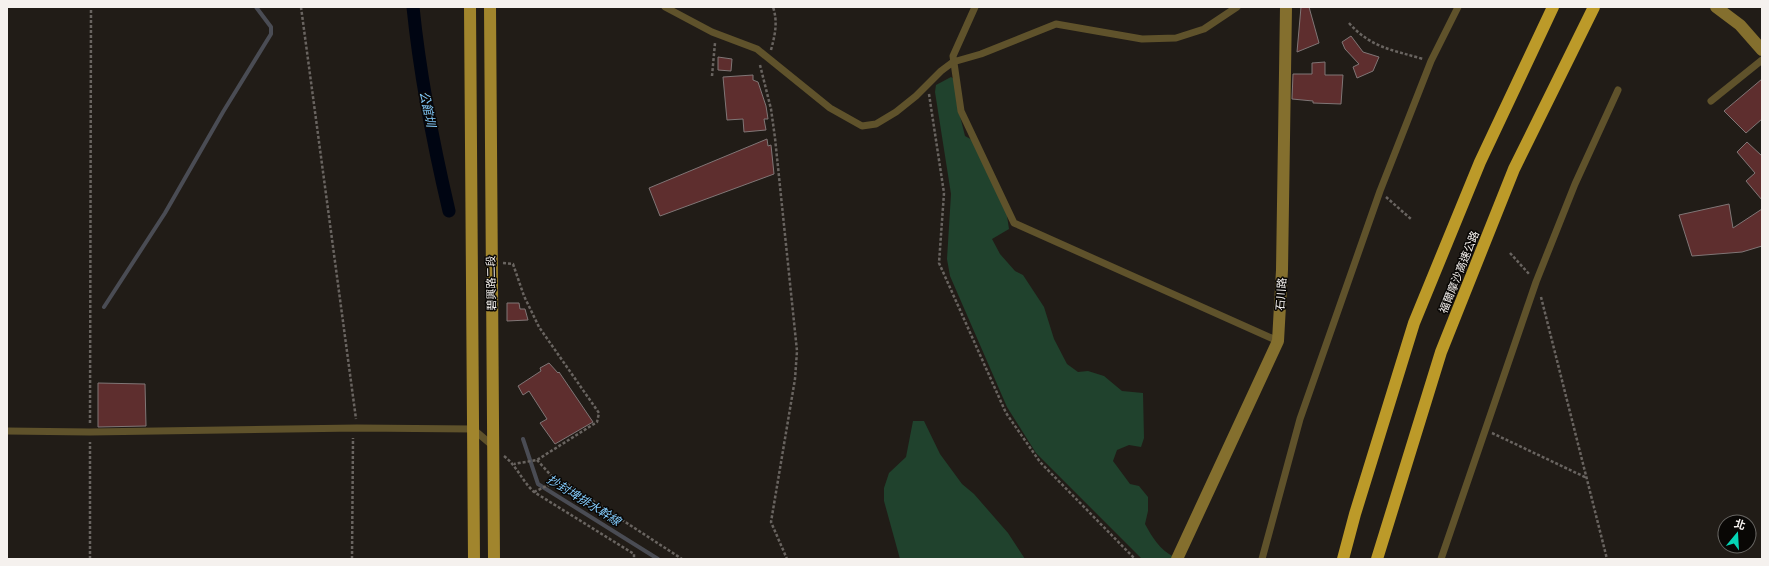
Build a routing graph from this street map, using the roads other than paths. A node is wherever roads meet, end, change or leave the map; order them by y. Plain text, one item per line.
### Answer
1 (470, 7) edge
2 (490, 7) edge
3 (664, 7) edge
4 (975, 7) edge
5 (1237, 7) edge
6 (1286, 7) edge
7 (1458, 7) edge
8 (1553, 7) edge
9 (1594, 7) edge
10 (1716, 7) edge
11 (1762, 50) edge
12 (1762, 60) edge
13 (953, 62) junction
14 (1618, 90) dead end
15 (1711, 101) dead end
16 (1278, 341) junction
17 (473, 429) junction
18 (7, 431) edge
19 (494, 446) junction
20 (474, 559) edge
21 (494, 559) edge
22 (1177, 559) edge
23 (1262, 559) edge
24 (1343, 559) edge
25 (1377, 559) edge
26 (1441, 559) edge

1 - 17 main road, 碧興路二段
2 - 19 main road, 碧興路二段
3 - 13 lane
4 - 13 lane
5 - 13 lane
6 - 16 street, 石川路
7 - 23 lane
8 - 24 highway, 福爾摩沙高速公路
9 - 25 highway, 福爾摩沙高速公路
10 - 11 street
12 - 15 lane
13 - 16 lane
14 - 26 lane
16 - 22 street, 石川路
17 - 18 lane
17 - 19 lane
17 - 20 main road, 碧興路二段
19 - 21 main road, 碧興路二段

